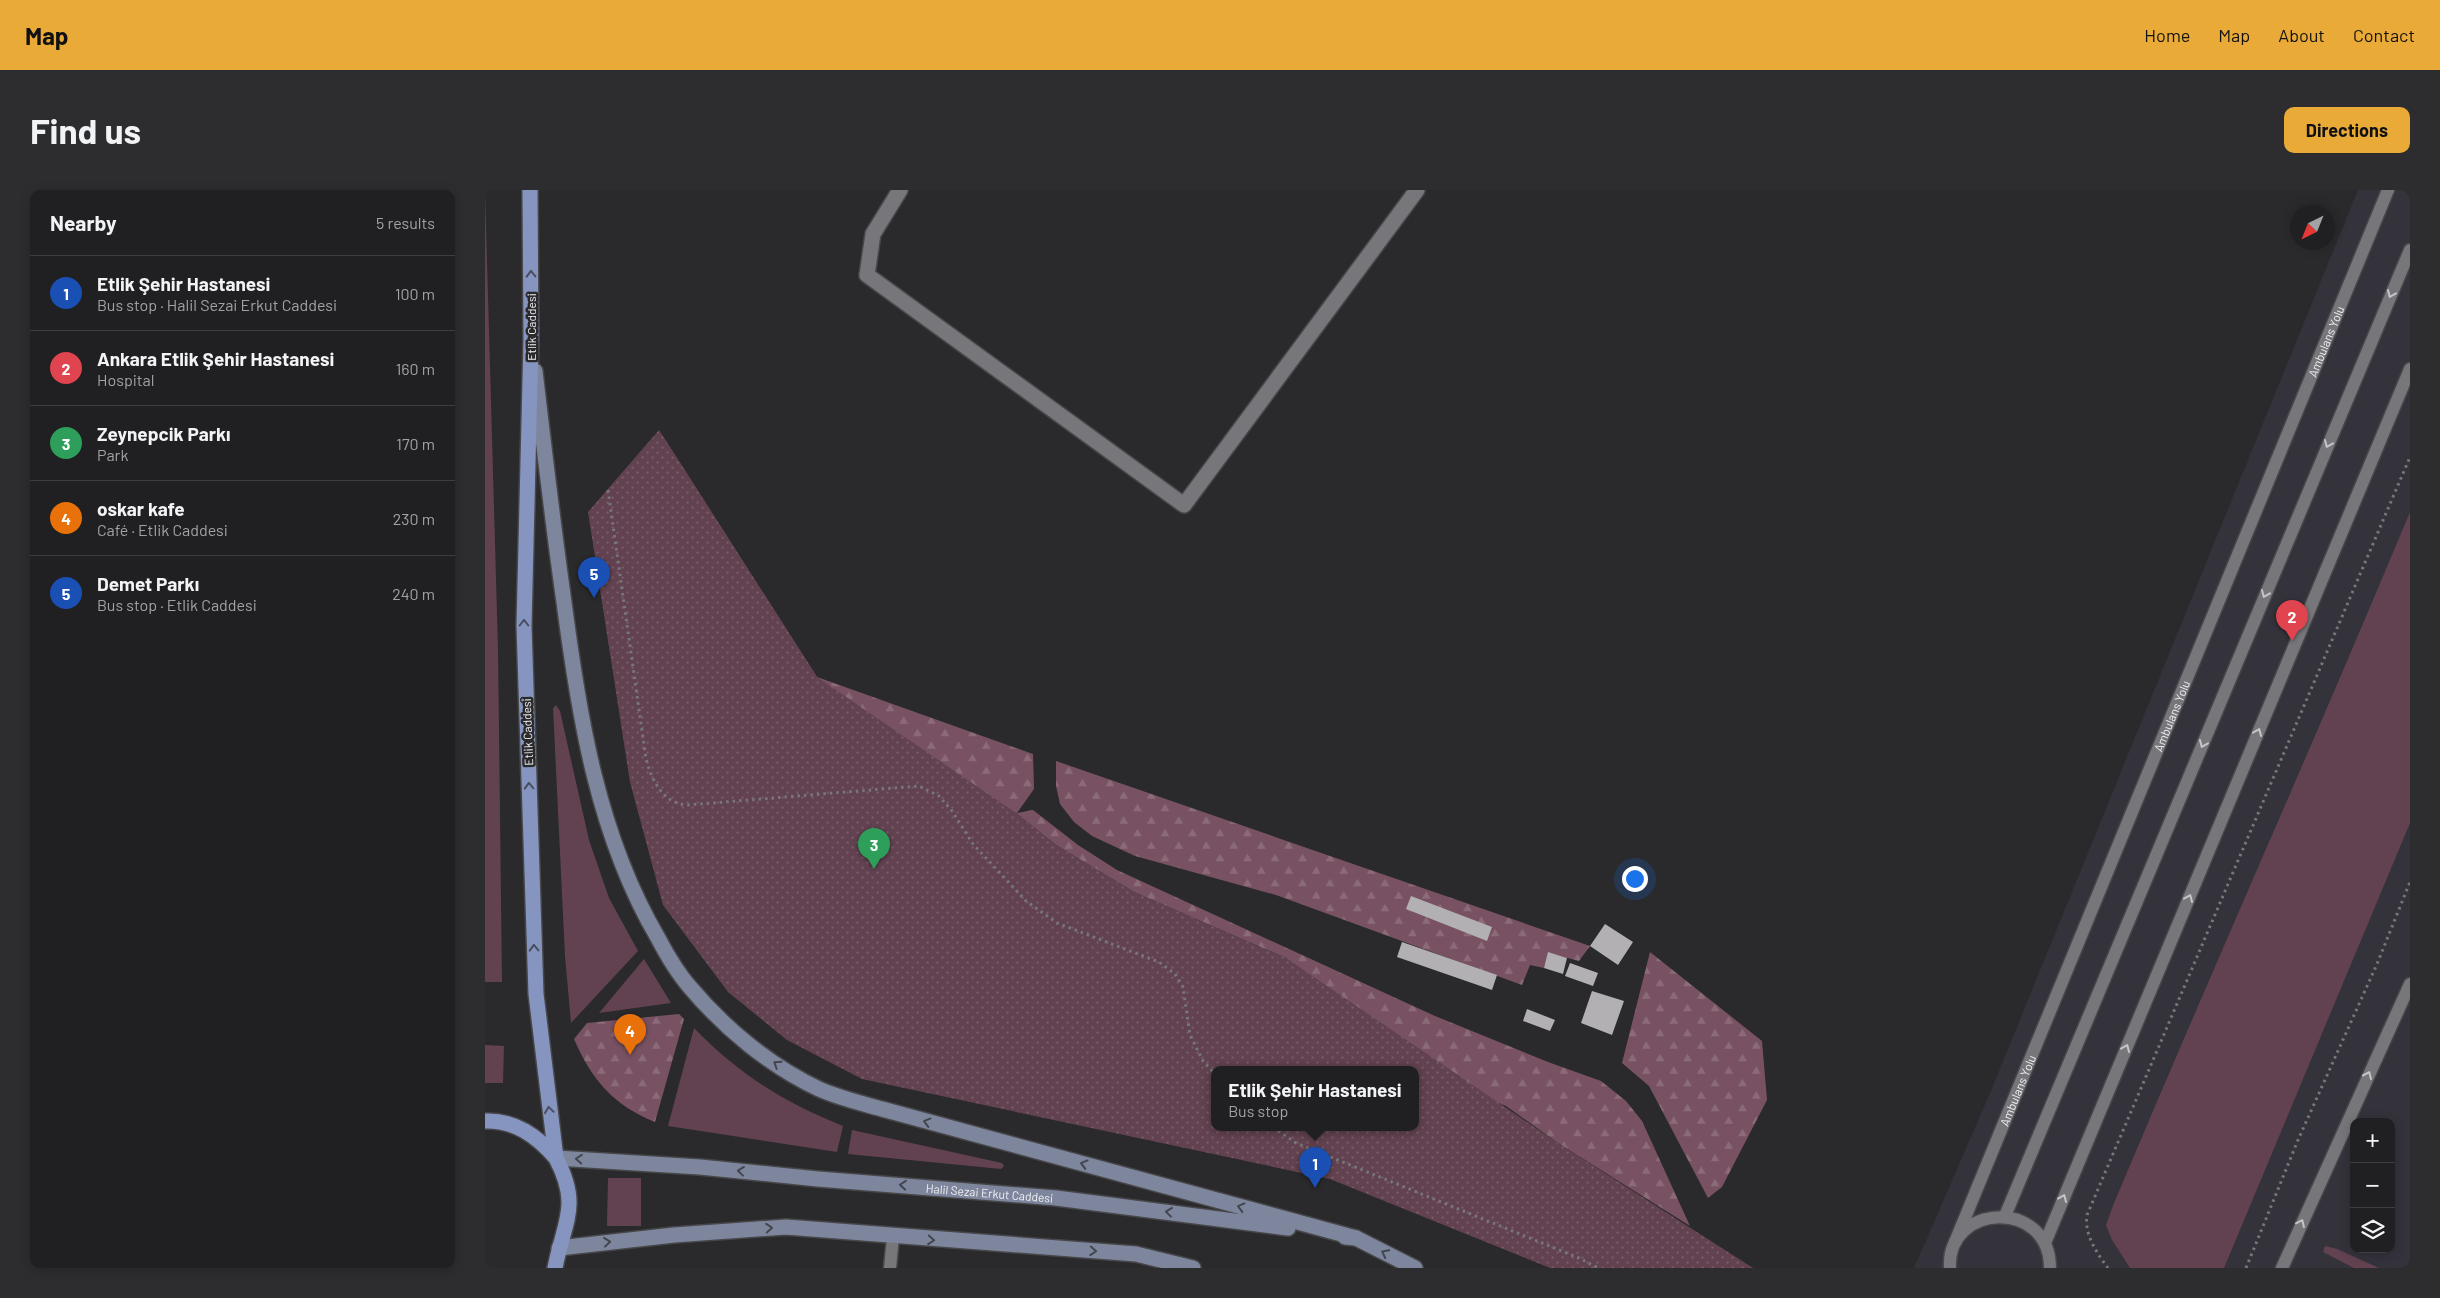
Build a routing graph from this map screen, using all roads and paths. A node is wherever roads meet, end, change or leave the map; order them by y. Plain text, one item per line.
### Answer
1 (530, 190) edge
2 (900, 190) edge
3 (1417, 190) edge
4 (2388, 190) edge
5 (2410, 250) edge
6 (531, 340) junction
7 (2410, 369) edge
8 (2410, 457) edge
9 (608, 490) dead end
10 (2410, 882) edge
11 (2410, 984) edge
12 (1211, 1070) edge
13 (485, 1121) edge
14 (1279, 1131) edge
15 (556, 1158) junction
16 (2005, 1216) junction
17 (893, 1237) junction
18 (1356, 1238) junction
19 (2045, 1243) junction
20 (1954, 1246) junction
21 (559, 1248) junction
22 (2052, 1265) edge
23 (542, 1268) edge
24 (555, 1268) edge
25 (890, 1268) edge
26 (1193, 1268) edge
27 (1415, 1268) edge
28 (1599, 1268) edge
29 (1940, 1268) edge
30 (1950, 1268) edge
31 (2108, 1268) edge
32 (2246, 1268) edge
33 (2282, 1268) edge

6 -> 1 main road, Etlik Caddesi
2 - 3 street
4 - 20 lane, Ambulans Yolu
5 -> 16 lane
15 -> 6 main road, Etlik Caddesi
18 -> 6 main road
19 -> 7 lane
8 - 31 path
9 - 12 path
10 - 32 path
33 -> 11 lane
13 - 15 main road
14 - 28 path
18 -> 15 main road, Halil Sezai Erkut Caddesi
15 - 21 main road, Etlik Caddesi
16 - 19 lane
16 - 20 lane
21 -> 17 main road
17 - 25 lane
17 -> 26 main road
27 -> 18 main road, Halil Sezai Erkut Caddesi
19 - 22 lane
20 - 29 lane, Ambulans Yolu
20 - 30 lane
21 - 23 main road
21 - 24 main road, Etlik Caddesi

